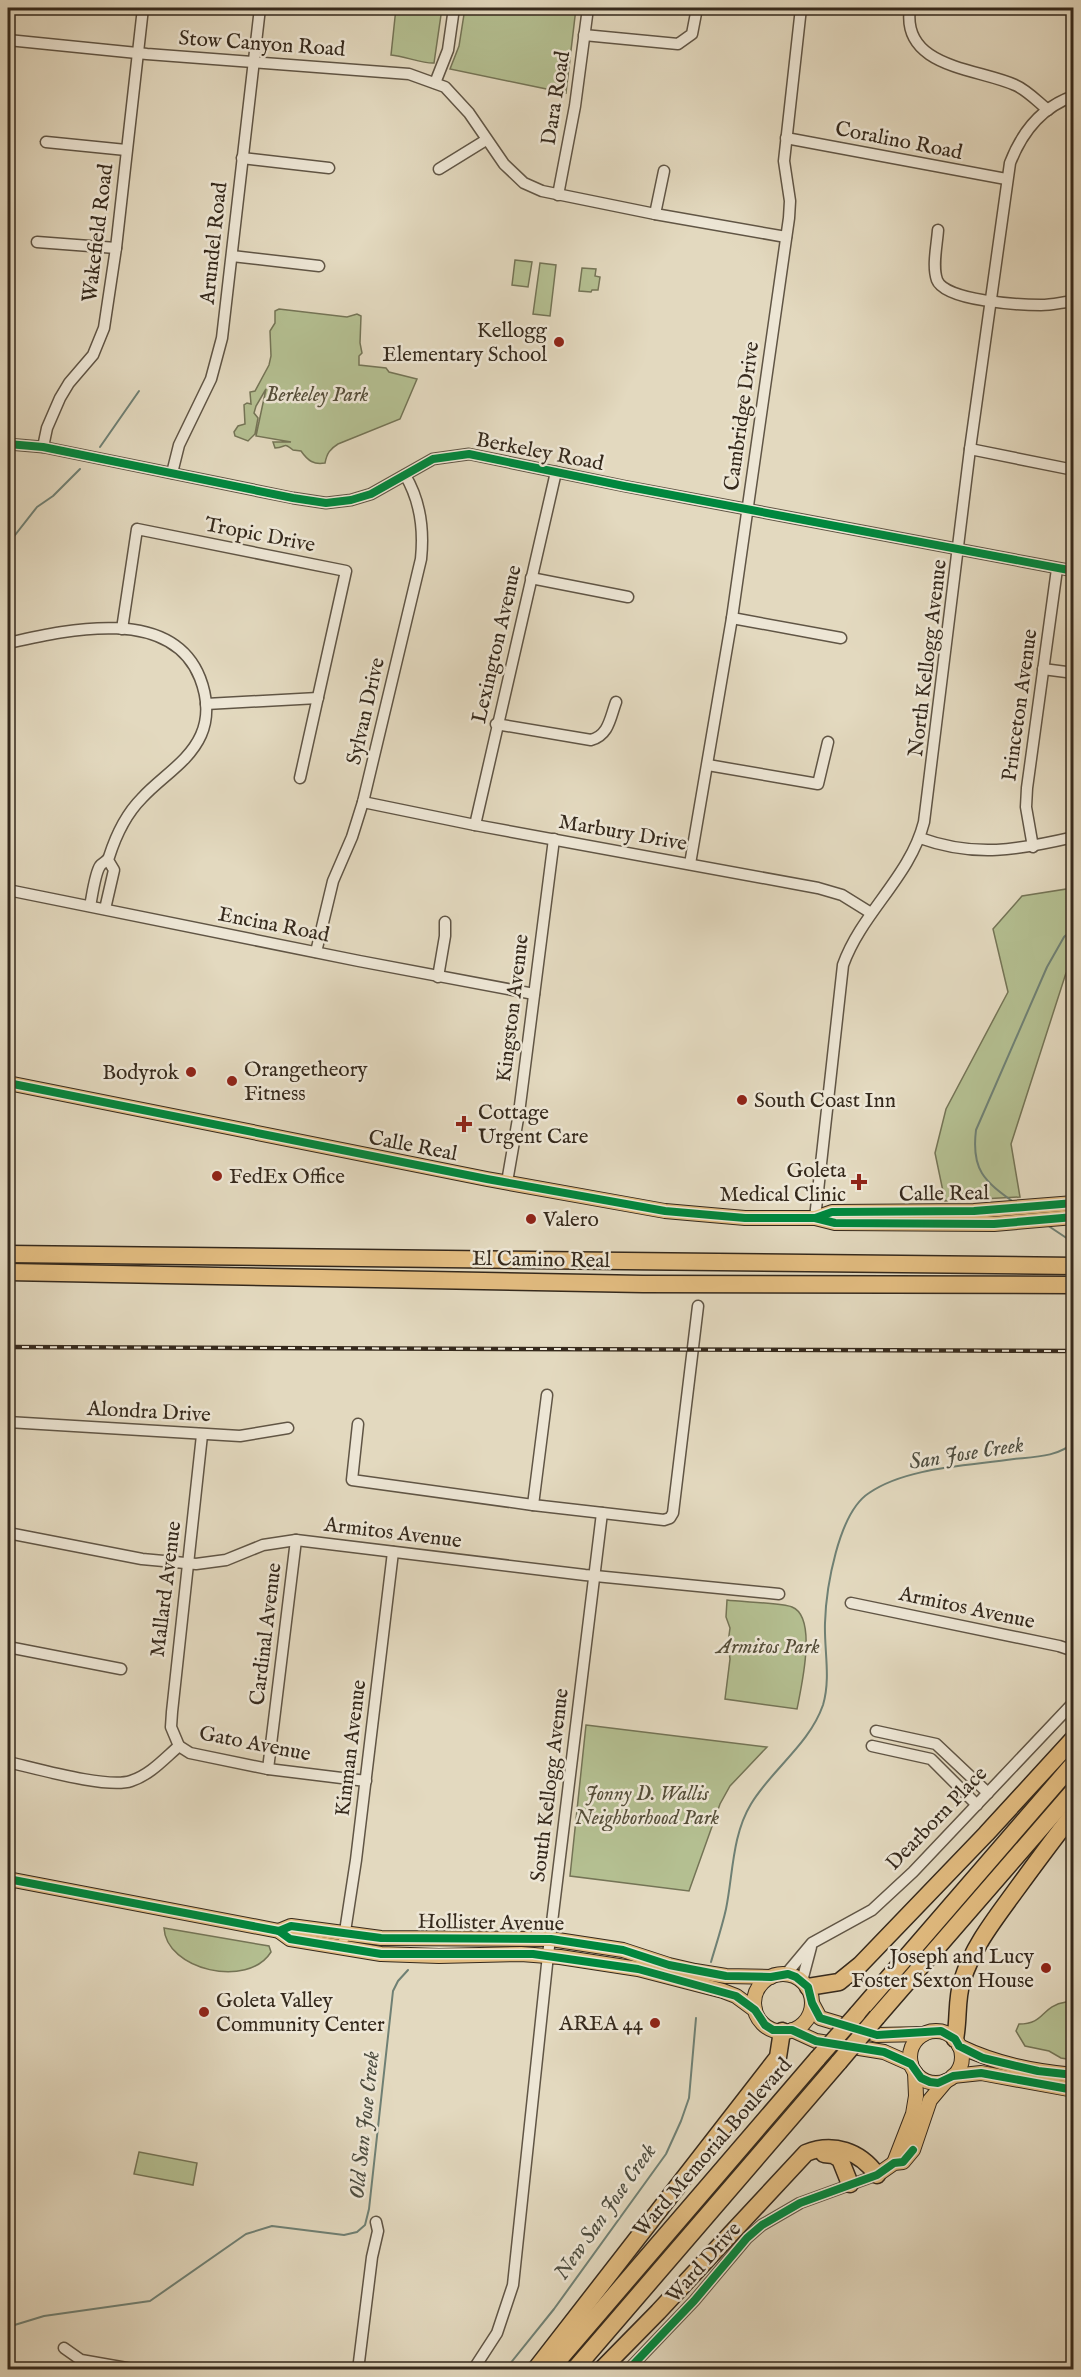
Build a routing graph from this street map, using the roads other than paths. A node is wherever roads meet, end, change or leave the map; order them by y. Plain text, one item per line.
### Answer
1 (143, 8) edge
2 (260, 8) edge
3 (454, 8) edge
4 (588, 8) edge
5 (697, 8) edge
6 (801, 8) edge
7 (910, 8) edge
8 (584, 35) junction
9 (687, 39) junction
10 (8, 40) edge
11 (692, 51) dead end
12 (137, 52) junction
13 (253, 62) junction
14 (435, 83) junction
15 (1074, 96) edge
16 (1048, 110) junction
17 (786, 138) junction
18 (486, 140) junction
19 (45, 142) dead end
20 (126, 150) junction
21 (242, 158) junction
22 (329, 168) dead end
23 (439, 169) dead end
24 (664, 171) dead end
25 (1006, 179) junction
26 (558, 195) junction
27 (655, 214) junction
28 (938, 230) dead end
29 (786, 237) junction
30 (37, 242) dead end
31 (116, 248) junction
32 (232, 255) junction
33 (319, 266) dead end
34 (990, 300) junction
35 (1074, 301) edge
36 (8, 444) edge
37 (43, 447) junction
38 (970, 449) junction
39 (1074, 470) edge
40 (556, 472) junction
41 (172, 473) junction
42 (405, 475) junction
43 (748, 510) junction
44 (959, 550) junction
45 (1058, 569) junction
46 (1074, 571) edge
47 (531, 578) junction
48 (628, 597) dead end
49 (732, 618) junction
50 (122, 629) junction
51 (841, 638) dead end
52 (8, 643) edge
53 (1043, 669) junction
54 (1074, 673) edge
55 (318, 699) junction
56 (616, 702) dead end
57 (206, 704) junction
58 (496, 724) junction
59 (828, 741) dead end
60 (708, 765) junction
61 (300, 778) dead end
62 (363, 802) junction
63 (475, 825) junction
64 (1074, 837) edge
65 (920, 838) junction
66 (554, 839) junction
67 (1033, 847) junction
68 (108, 860) junction
69 (690, 864) junction
70 (8, 890) edge
71 (90, 906) junction
72 (105, 909) junction
73 (872, 913) junction
74 (445, 922) dead end
75 (316, 952) junction
76 (438, 977) junction
77 (534, 994) junction
78 (8, 1083) edge
79 (507, 1182) junction
80 (1074, 1203) edge
81 (1072, 1217) edge
82 (815, 1218) junction
83 (8, 1254) edge
84 (1071, 1266) edge
85 (8, 1272) edge
86 (1074, 1286) edge
87 (698, 1306) dead end
88 (546, 1395) dead end
89 (8, 1422) edge
90 (358, 1424) dead end
91 (288, 1428) dead end
92 (202, 1435) junction
93 (533, 1505) junction
94 (602, 1513) junction
95 (8, 1533) edge
96 (296, 1540) junction
97 (393, 1552) junction
98 (188, 1564) junction
99 (594, 1576) junction
100 (779, 1594) dead end
101 (851, 1603) dead end
102 (8, 1647) edge
103 (1074, 1651) edge
104 (121, 1669) dead end
105 (1074, 1702) edge
106 (876, 1731) dead end
107 (1074, 1738) edge
108 (179, 1746) junction
109 (872, 1746) dead end
110 (8, 1762) edge
111 (1074, 1763) edge
112 (268, 1769) junction
113 (366, 1781) junction
114 (1074, 1790) edge
115 (988, 1793) junction
116 (977, 1805) junction
117 (1074, 1813) edge
118 (9, 1879) edge
119 (8, 1894) edge
120 (551, 1939) junction
121 (344, 1941) junction
122 (812, 1943) junction
123 (548, 1955) junction
124 (786, 1974) junction
125 (694, 1977) junction
126 (771, 1977) junction
127 (807, 1991) junction
128 (755, 2010) junction
129 (787, 2031) junction
130 (924, 2034) junction
131 (957, 2043) junction
132 (913, 2068) junction
133 (1074, 2075) edge
134 (949, 2078) junction
135 (1074, 2090) edge
136 (802, 2158) junction
137 (894, 2163) junction
138 (877, 2175) junction
139 (850, 2184) junction
140 (376, 2222) dead end
141 (64, 2348) dead end
142 (138, 2370) edge
143 (358, 2370) edge
144 (473, 2370) edge
145 (535, 2370) edge
146 (550, 2370) edge
147 (574, 2370) edge
148 (601, 2370) edge
149 (628, 2370) edge

1 - 12 street, Wakefield Road
2 - 13 street, Arundel Road
3 - 14 street
4 - 8 street, Dara Road
5 - 9 street
6 - 17 street, Cambridge Drive
7 - 16 street
8 - 9 street
8 - 26 street, Dara Road
9 - 11 street
10 - 12 street, Stow Canyon Road
12 - 13 street, Stow Canyon Road
12 - 20 street, Wakefield Road
13 - 14 street, Stow Canyon Road
13 - 21 street, Arundel Road
14 - 18 street, Stow Canyon Road
15 - 16 street, North Kellogg Avenue
16 - 25 street, North Kellogg Avenue
17 - 25 street, Coralino Road
17 - 29 street, Cambridge Drive
18 - 23 street
18 - 26 street, Stow Canyon Road
19 - 20 street
20 - 31 street, Wakefield Road
21 - 22 street
21 - 32 street, Arundel Road
24 - 27 street
25 - 34 street, North Kellogg Avenue
26 - 27 street, Stow Canyon Road
27 - 29 street, Stow Canyon Road
28 - 34 street
29 - 43 street, Cambridge Drive
30 - 31 street
31 - 37 street, Wakefield Road
32 - 33 street
32 - 41 street, Arundel Road
34 - 35 street
34 - 38 street, North Kellogg Avenue
36 - 37 street, Berkeley Road
37 - 41 street, Berkeley Road
38 - 39 street
38 - 44 street, North Kellogg Avenue
40 - 42 street, Berkeley Road
40 - 43 street, Berkeley Road
40 - 47 street, Lexington Avenue
41 - 42 street, Berkeley Road
42 - 62 street, Sylvan Drive
43 - 44 street, Berkeley Road
43 - 49 street, Cambridge Drive
44 - 45 street, Berkeley Road
44 - 65 street, North Kellogg Avenue
45 - 46 street, Berkeley Road
45 - 53 street, Princeton Avenue
47 - 48 street
47 - 58 street, Lexington Avenue
49 - 51 street
49 - 60 street, Cambridge Drive
50 - 52 street
50 - 55 street, Tropic Drive
50 - 57 street
53 - 54 street
53 - 67 street, Princeton Avenue
55 - 57 street
55 - 61 street, Tropic Drive
56 - 58 street
57 - 68 street
58 - 63 street, Lexington Avenue
59 - 60 street
60 - 69 street, Cambridge Drive
62 - 63 street, Marbury Drive
62 - 75 street, Sylvan Drive
63 - 66 street, Marbury Drive
64 - 67 street
65 - 67 street
65 - 73 street, North Kellogg Avenue
66 - 69 street, Marbury Drive
66 - 77 street, Kingston Avenue
68 - 71 street
68 - 72 street
69 - 73 street, Marbury Drive
70 - 71 street, Encina Road
71 - 72 street, Encina Road
72 - 75 street, Encina Road
73 - 82 street, North Kellogg Avenue
74 - 76 street
75 - 76 street, Encina Road
76 - 77 street, Encina Road
77 - 79 street, Kingston Avenue
78 - 79 main road, Calle Real
79 - 82 main road, Calle Real
80 - 82 main road, Calle Real
81 - 82 main road, Calle Real
83 - 84 highway, El Camino Real
85 - 86 highway, El Camino Real
87 - 94 street
88 - 93 street
89 - 92 street, Alondra Drive
90 - 93 street
91 - 92 street, Alondra Drive
92 - 98 street, Mallard Avenue
93 - 94 street
94 - 99 street, South Kellogg Avenue
95 - 98 street, Armitos Avenue
96 - 97 street, Armitos Avenue
96 - 98 street, Armitos Avenue
96 - 112 street, Cardinal Avenue
97 - 99 street, Armitos Avenue
97 - 113 street, Kinman Avenue
98 - 108 street, Mallard Avenue
99 - 100 street, Armitos Avenue
99 - 120 street, South Kellogg Avenue
101 - 103 street, Armitos Avenue
102 - 104 street
105 - 115 street, Dearborn Place
106 - 115 street
107 - 127 highway
108 - 110 street, Gato Avenue
108 - 112 street, Gato Avenue
109 - 116 street
111 - 146 highway, Ward Memorial Boulevard, bridge
112 - 113 street, Gato Avenue
113 - 121 street, Kinman Avenue
114 - 147 highway, Ward Memorial Boulevard, bridge
115 - 116 street, Dearborn Place
116 - 122 street, Dearborn Place
117 - 131 highway
118 - 119 street
118 - 121 main road, Hollister Avenue
120 - 121 main road, Hollister Avenue
120 - 123 street, South Kellogg Avenue
120 - 125 main road, Hollister Avenue
121 - 123 main road, Hollister Avenue
122 - 124 street, Dearborn Place
122 - 127 street
123 - 125 main road, Hollister Avenue
123 - 144 street, South Kellogg Avenue
124 - 126 main road
124 - 127 main road
125 - 126 main road, Hollister Avenue
125 - 128 main road, Hollister Avenue
126 - 128 main road
127 - 129 main road
127 - 130 main road
128 - 129 main road
129 - 132 main road
129 - 145 highway
130 - 131 main road
130 - 132 main road
131 - 133 main road
131 - 134 main road
132 - 134 main road
132 - 137 main road
134 - 135 main road
134 - 137 main road, Ward Drive
136 - 138 highway
136 - 139 highway
136 - 148 highway
137 - 138 main road, Ward Drive
138 - 139 street, Ward Drive
139 - 149 street, Ward Drive
140 - 143 street
141 - 142 street

